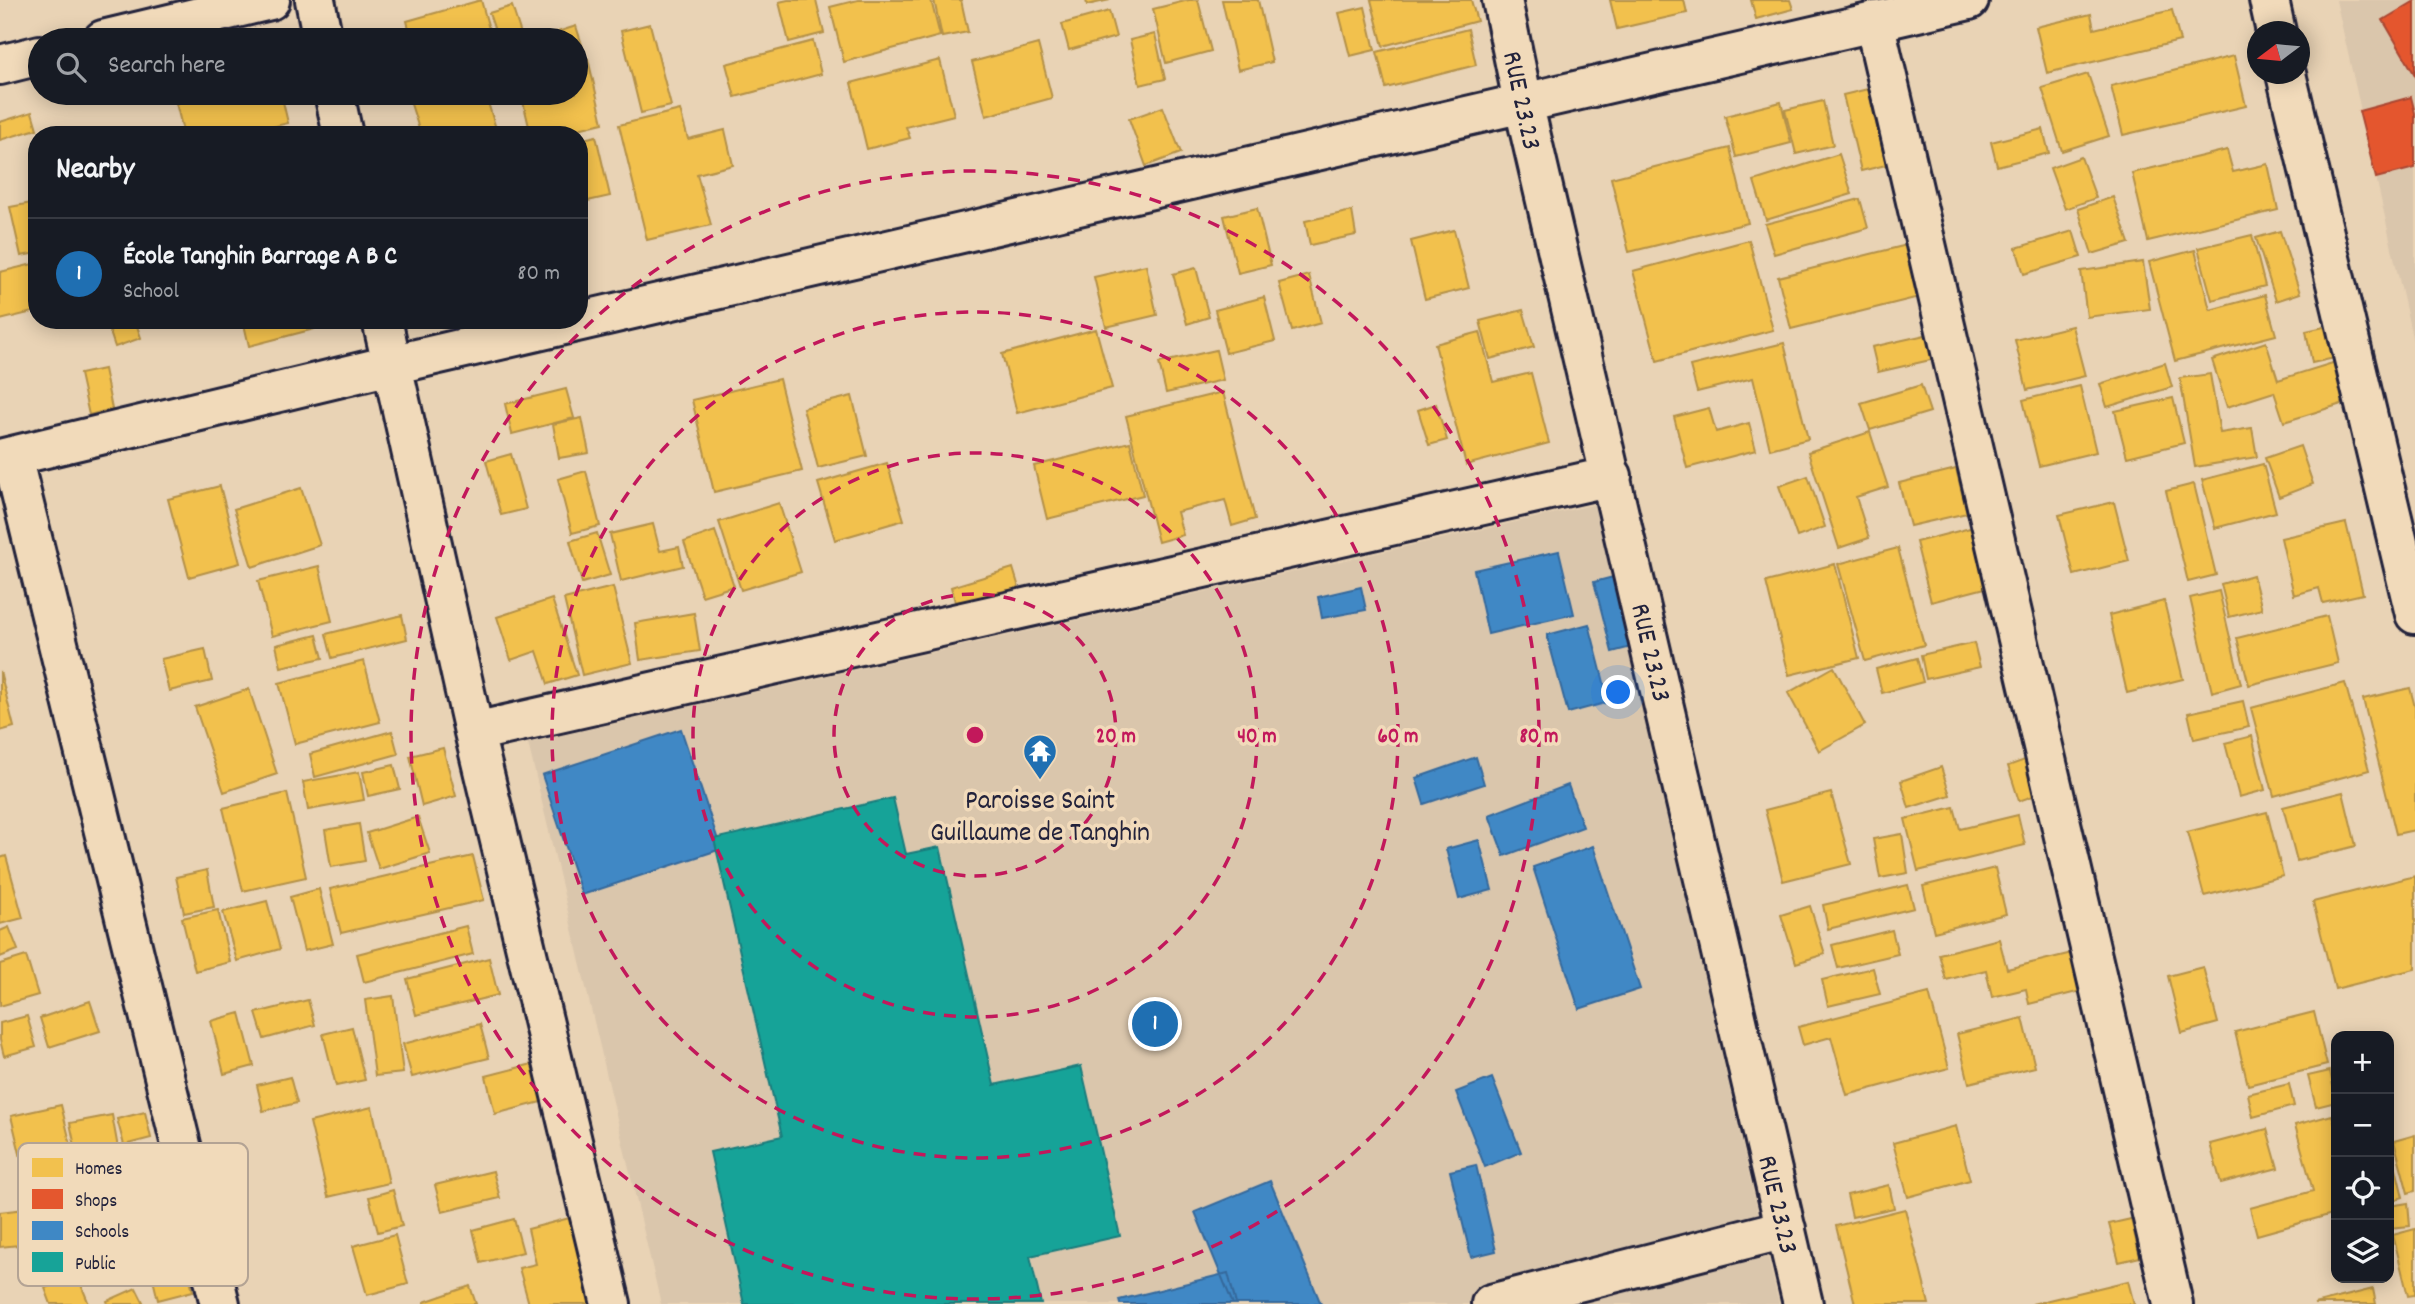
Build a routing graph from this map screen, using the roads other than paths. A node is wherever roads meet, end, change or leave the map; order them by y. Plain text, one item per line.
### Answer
1 (270, 0) edge
2 (315, 0) edge
3 (1502, 0) edge
4 (1969, 0) edge
5 (2269, 0) edge
6 (1874, 21) junction
7 (2274, 21) edge
8 (153, 28) edge
9 (321, 28) edge
10 (28, 58) edge
11 (0, 65) edge
12 (2288, 84) edge
13 (1523, 102) junction
14 (337, 105) edge
15 (341, 126) edge
16 (588, 319) edge
17 (384, 329) edge
18 (546, 329) edge
19 (391, 365) junction
20 (6, 457) edge
21 (1612, 476) junction
22 (2415, 614) edge
23 (474, 732) junction
24 (179, 1143) edge
25 (1786, 1229) junction
26 (215, 1286) edge
27 (220, 1304) edge
28 (611, 1304) edge
29 (1491, 1304) edge
30 (1803, 1304) edge
31 (2173, 1304) edge

1 - 8 street
2 - 9 street
3 - 13 street, RUE 23.23
4 - 6 street
5 - 7 street
6 - 13 street
6 - 31 street
10 - 11 street
12 - 22 street
13 - 16 street
13 - 21 street, RUE 23.23
14 - 15 street
17 - 19 street
18 - 19 street
19 - 20 street
19 - 23 street
20 - 24 street
21 - 23 street
21 - 25 street, RUE 23.23
23 - 28 street
25 - 29 street
25 - 30 street, RUE 23.23
26 - 27 street

